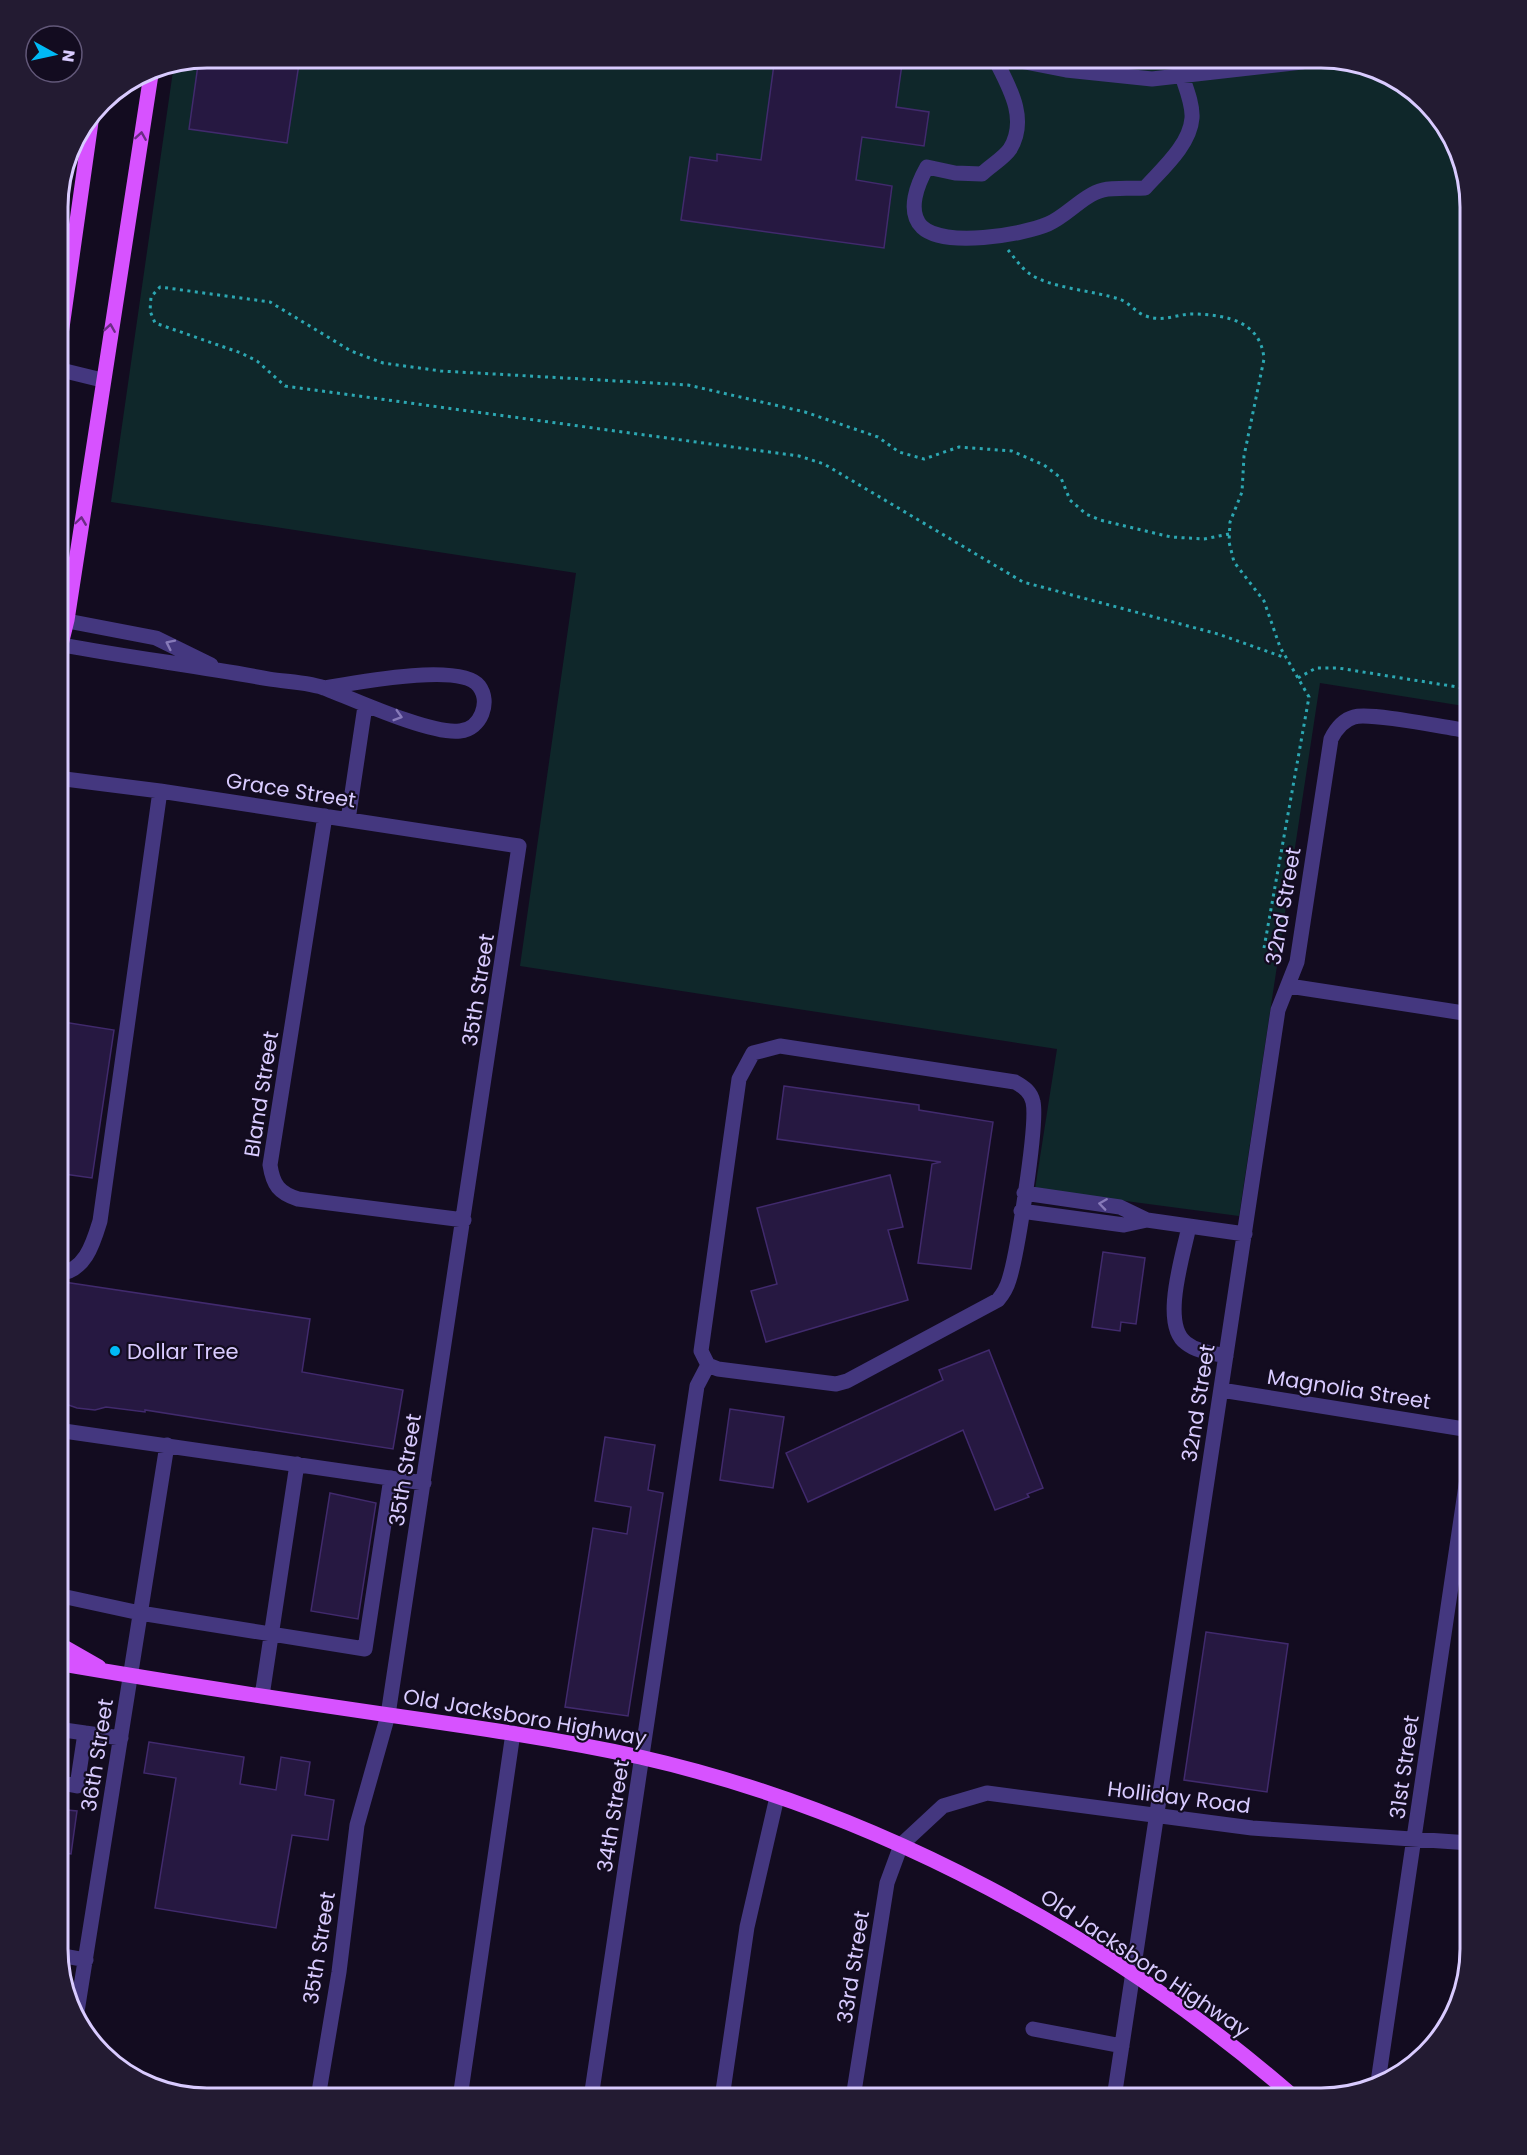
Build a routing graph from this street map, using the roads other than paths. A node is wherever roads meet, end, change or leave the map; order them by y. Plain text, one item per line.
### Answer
1 (999, 68) edge
2 (1056, 68) edge
3 (1251, 68) edge
4 (1182, 76) junction
5 (150, 79) edge
6 (90, 131) edge
7 (68, 285) edge
8 (68, 372) edge
9 (102, 380) junction
10 (68, 583) edge
11 (68, 620) edge
12 (68, 646) edge
13 (222, 670) junction
14 (324, 687) junction
15 (365, 706) junction
16 (1460, 730) edge
17 (68, 779) edge
18 (160, 791) junction
19 (325, 816) junction
20 (348, 820) junction
21 (519, 846) joint
22 (1289, 987) junction
23 (1460, 1013) edge
24 (1024, 1193) junction
25 (1064, 1198) junction
26 (1021, 1211) junction
27 (1061, 1217) junction
28 (464, 1220) junction
29 (1147, 1220) junction
30 (1189, 1226) junction
31 (1245, 1234) junction
32 (68, 1273) edge
33 (1226, 1356) junction
34 (708, 1365) junction
35 (1221, 1390) junction
36 (1460, 1428) edge
37 (68, 1432) edge
38 (167, 1445) junction
39 (297, 1464) junction
40 (392, 1478) junction
41 (424, 1483) junction
42 (1460, 1527) edge
43 (68, 1597) edge
44 (140, 1613) junction
45 (272, 1634) junction
46 (68, 1649) edge
47 (68, 1665) edge
48 (110, 1672) junction
49 (131, 1676) junction
50 (262, 1696) junction
51 (388, 1715) junction
52 (68, 1730) edge
53 (85, 1732) junction
54 (513, 1733) junction
55 (121, 1738) junction
56 (643, 1758) junction
57 (68, 1784) edge
58 (777, 1797) junction
59 (1157, 1817) junction
60 (1415, 1840) junction
61 (1460, 1842) edge
62 (901, 1845) junction
63 (68, 1957) edge
64 (86, 1960) junction
65 (1133, 1977) junction
66 (79, 2003) edge
67 (1033, 2030) dead end
68 (1122, 2046) junction
69 (1379, 2074) edge
70 (320, 2087) edge
71 (462, 2087) edge
72 (593, 2087) edge
73 (724, 2087) edge
74 (855, 2088) edge
75 (1116, 2088) edge
76 (1283, 2088) edge

1 - 4 street
2 - 4 street
3 - 4 street
9 -> 5 main road
6 - 7 main road
8 - 9 street
10 -> 9 main road
13 -> 11 street
12 - 13 street
13 - 14 street
14 - 15 street
15 -> 14 street
15 - 20 street
16 - 22 street, 32nd Street
17 - 18 street, Grace Street
18 - 19 street, Grace Street
18 - 32 street
19 - 20 street, Grace Street
19 - 28 street, Bland Street
20 - 21 street, Grace Street
21 - 28 street, 35th Street
22 - 23 street
22 - 31 street, 32nd Street
24 - 25 street
24 - 26 street
24 - 34 street
25 - 27 street
29 -> 25 street
26 - 27 street
26 - 34 street
27 - 29 street
28 - 41 street, 35th Street
29 - 30 street
30 - 31 street
30 - 33 street
31 - 33 street, 32nd Street
33 - 35 street, 32nd Street
34 - 56 street, 34th Street
35 - 36 street, Magnolia Street
35 - 59 street, 32nd Street
37 - 38 street
38 - 39 street
38 - 44 street, 36th Street
39 - 40 street
39 - 45 street
40 - 41 street
40 - 45 street
41 - 51 street, 35th Street
42 - 60 street, 31st Street
43 - 44 street
44 - 45 street
44 - 49 street, 36th Street
45 - 50 street
46 - 48 main road
47 - 48 main road, Old Jacksboro Highway
48 - 49 main road, Old Jacksboro Highway
49 - 50 main road, Old Jacksboro Highway
49 - 55 street, 36th Street
50 - 51 main road, Old Jacksboro Highway
51 - 54 main road, Old Jacksboro Highway
51 - 70 street, 35th Street
52 - 53 street
53 - 55 street
53 - 57 street
54 - 56 main road, Old Jacksboro Highway
54 - 71 street
55 - 64 street, 36th Street
56 - 58 main road, Old Jacksboro Highway
56 - 72 street, 34th Street
58 - 62 main road, Old Jacksboro Highway
58 - 73 street
59 - 60 street, Holliday Road
59 - 62 street, Holliday Road
59 - 65 street, 32nd Street
60 - 61 street, Holliday Road
60 - 69 street, 31st Street
62 - 65 main road, Old Jacksboro Highway
62 - 74 street, 33rd Street
63 - 64 street
64 - 66 street, 36th Street
65 - 68 street, 32nd Street
65 - 76 main road, Old Jacksboro Highway
67 - 68 street
68 - 75 street, 32nd Street

